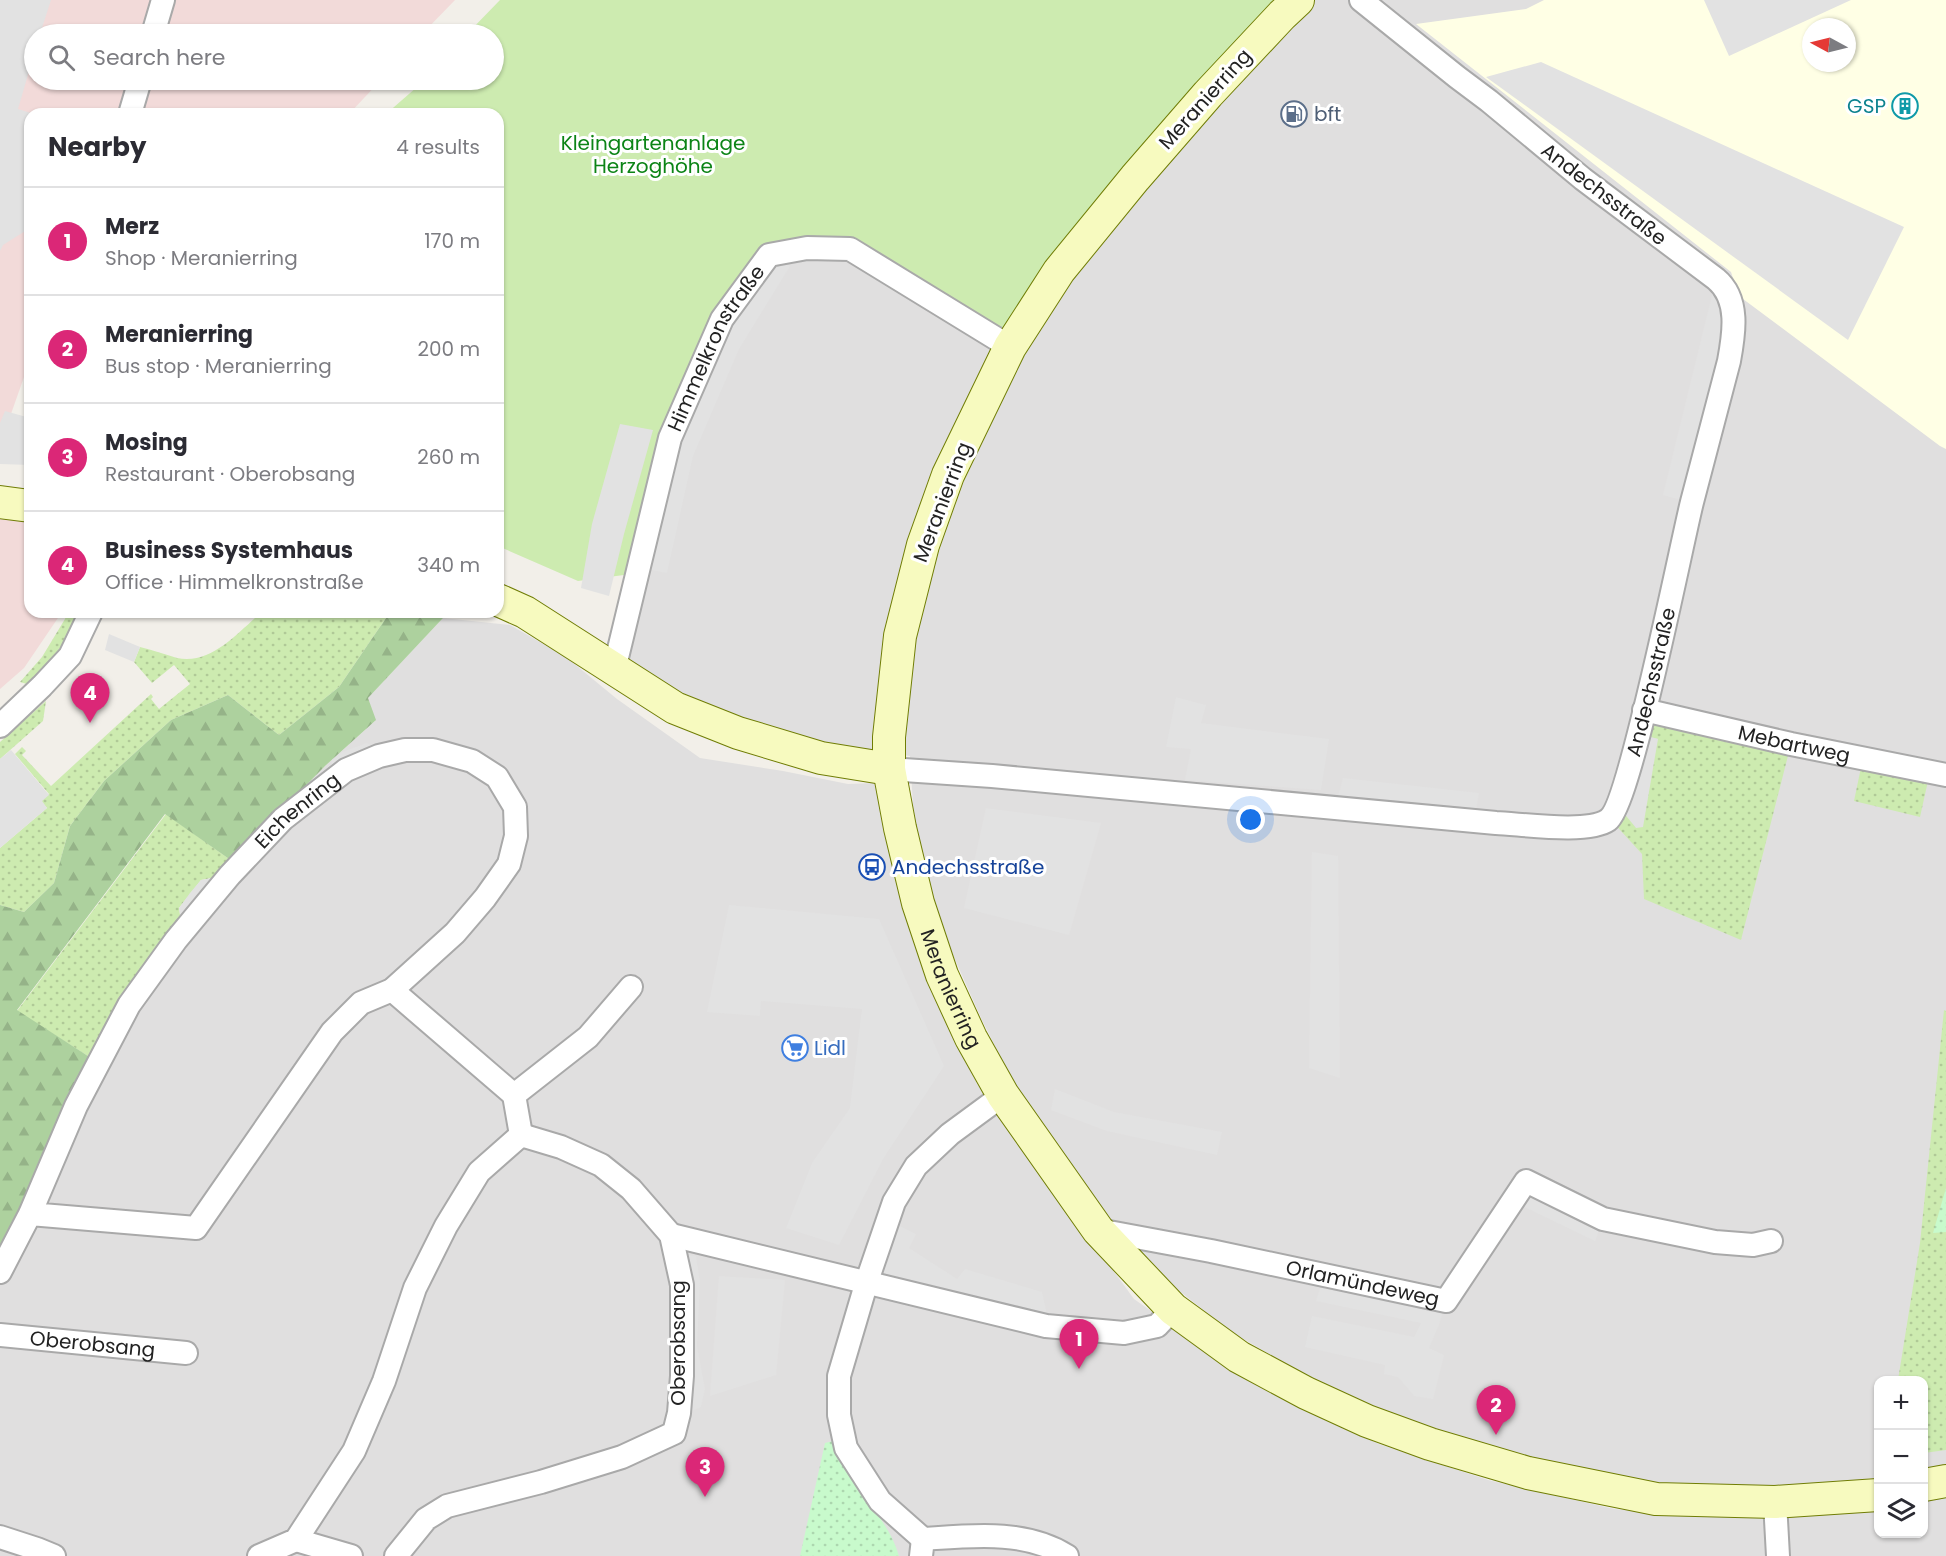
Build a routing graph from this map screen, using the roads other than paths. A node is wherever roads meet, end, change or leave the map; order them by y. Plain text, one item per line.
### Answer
1 (163, 0) edge
2 (1299, 0) edge
3 (1361, 0) edge
4 (156, 24) edge
5 (137, 90) edge
6 (132, 108) edge
7 (1010, 347) junction
8 (0, 502) edge
9 (24, 506) edge
10 (504, 603) edge
11 (88, 618) edge
12 (615, 670) junction
13 (1644, 710) junction
14 (0, 726) edge
15 (889, 769) junction
16 (1946, 775) edge
17 (631, 987) dead end
18 (392, 990) junction
19 (514, 1095) junction
20 (1003, 1095) junction
21 (521, 1135) junction
22 (30, 1214) junction
23 (1098, 1230) junction
24 (671, 1235) junction
25 (1771, 1241) dead end
26 (0, 1272) edge
27 (867, 1281) junction
28 (1173, 1309) junction
29 (0, 1335) edge
30 (186, 1353) dead end
31 (1946, 1481) edge
32 (1928, 1484) edge
33 (1874, 1495) edge
34 (1775, 1502) junction
35 (0, 1537) edge
36 (296, 1540) junction
37 (922, 1547) edge
38 (54, 1556) edge
39 (259, 1556) edge
40 (351, 1556) edge
41 (396, 1556) edge
42 (1066, 1556) edge
43 (1778, 1556) edge

1 - 4 street
2 - 7 street, Meranierring
3 - 13 street, Andechsstraße
5 - 6 street
7 - 12 street, Himmelkronstraße
7 - 15 street, Meranierring
8 - 9 street
10 - 12 street
11 - 14 street
12 - 15 street
13 - 15 street, Andechsstraße
13 - 16 street, Mebartweg
15 - 20 street, Meranierring
17 - 19 street
18 - 19 street
18 - 22 street, Eichenring
18 - 22 street, Eichenring
19 - 21 street
20 - 23 street, Meranierring
20 - 27 street
21 - 24 street, Oberobsang
21 - 36 street
22 - 26 street, Eichenring
23 - 25 street, Orlamündeweg
23 - 28 street, Meranierring
24 - 27 street
24 - 41 street, Oberobsang
27 - 28 street
27 - 37 street
28 - 34 street, Meranierring
29 - 30 street, Oberobsang
31 - 32 street
33 - 34 street, Meranierring
34 - 43 street
35 - 38 street
36 - 39 street
36 - 40 street
37 - 42 street

